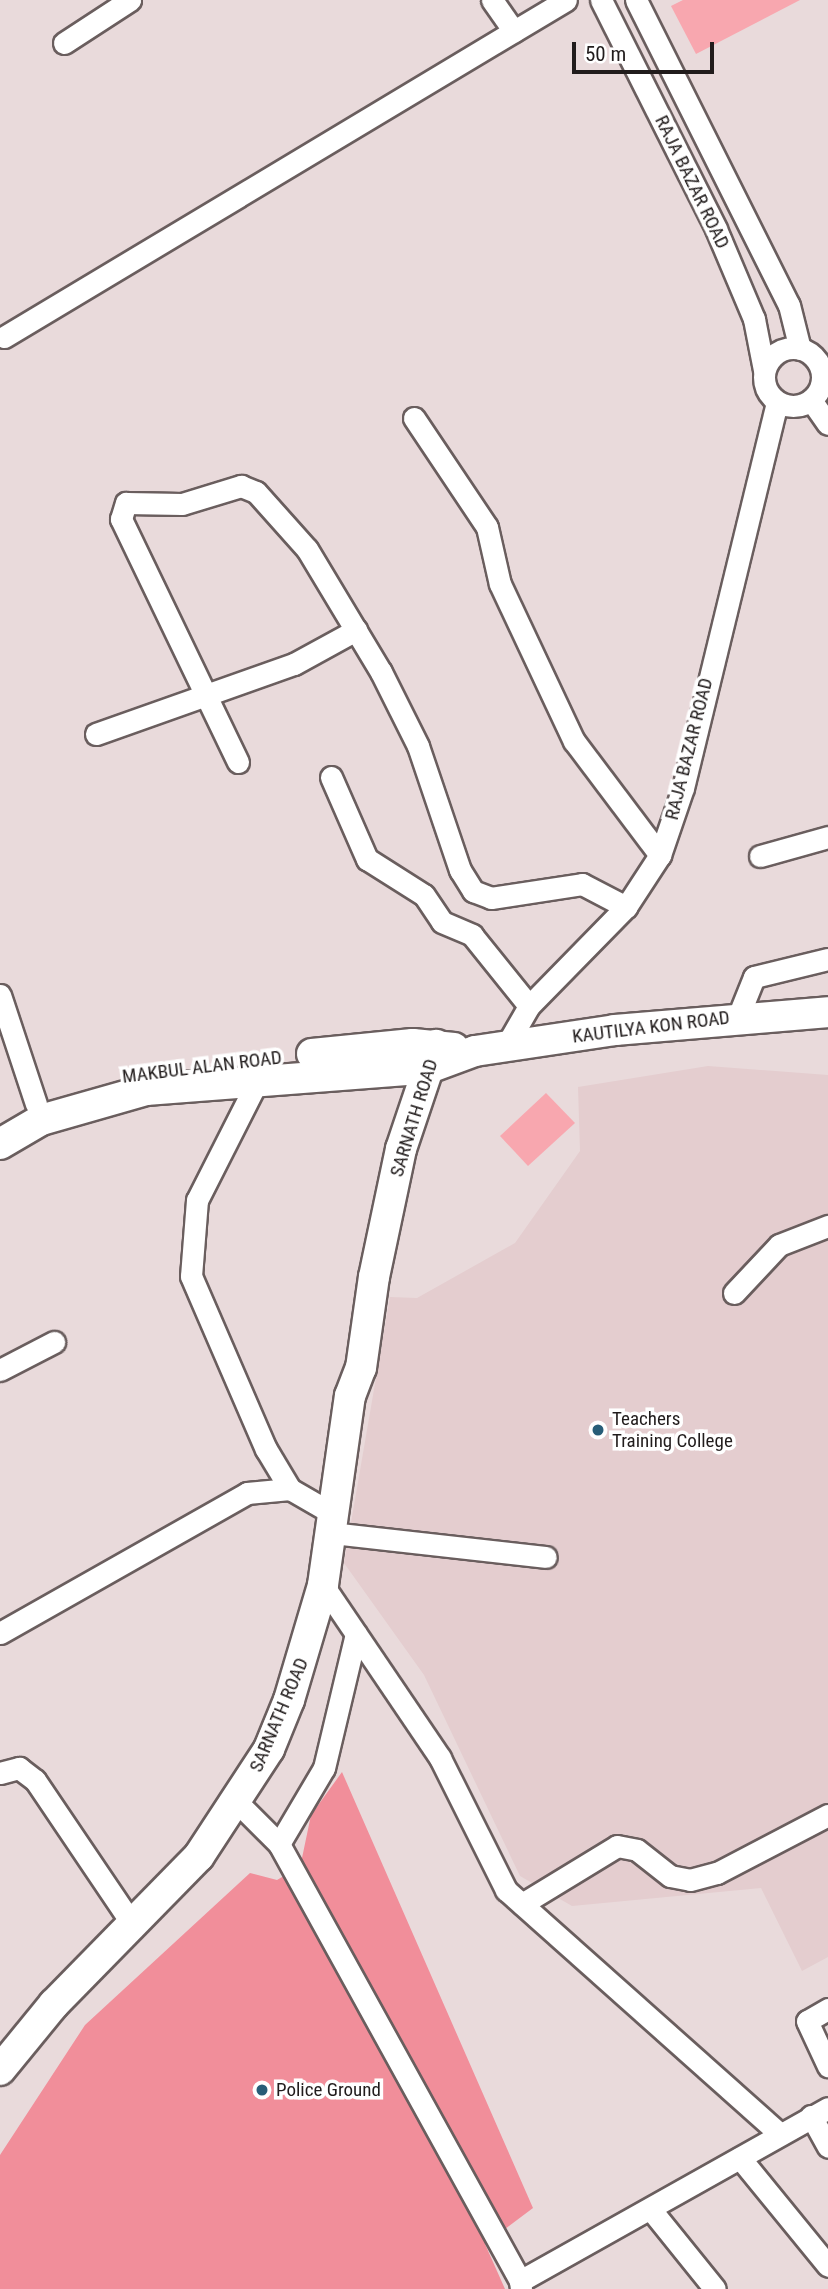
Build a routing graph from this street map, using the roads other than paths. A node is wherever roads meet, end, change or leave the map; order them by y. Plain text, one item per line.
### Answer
1 (130, 0) edge
2 (492, 0) edge
3 (566, 0) edge
4 (601, 0) edge
5 (636, 0) edge
6 (514, 31) junction
7 (64, 43) dead end
8 (4, 337) dead end
9 (814, 355) edge
10 (764, 370) junction
11 (820, 390) edge
12 (777, 402) junction
13 (415, 418) dead end
14 (828, 424) edge
15 (356, 630) junction
16 (207, 697) junction
17 (96, 734) dead end
18 (238, 762) dead end
19 (331, 777) dead end
20 (828, 837) edge
21 (660, 855) junction
22 (760, 856) dead end
23 (626, 907) junction
24 (828, 959) edge
25 (0, 995) edge
26 (529, 1006) junction
27 (828, 1012) edge
28 (738, 1017) junction
29 (506, 1046) junction
30 (421, 1057) junction
31 (259, 1078) junction
32 (36, 1104) junction
33 (0, 1124) edge
34 (0, 1144) edge
35 (828, 1226) edge
36 (734, 1293) dead end
37 (54, 1342) dead end
38 (0, 1370) edge
39 (290, 1489) junction
40 (333, 1524) junction
41 (546, 1557) dead end
42 (323, 1585) junction
43 (0, 1633) edge
44 (356, 1634) junction
45 (0, 1773) edge
46 (239, 1803) junction
47 (828, 1815) edge
48 (279, 1844) junction
49 (522, 1904) junction
50 (134, 1927) junction
51 (828, 2009) edge
52 (828, 2066) edge
53 (0, 2070) edge
54 (819, 2112) edge
55 (780, 2134) junction
56 (828, 2147) edge
57 (740, 2158) junction
58 (652, 2211) junction
59 (828, 2266) edge
60 (521, 2285) edge
61 (715, 2289) edge

1 - 7 street
2 - 6 street
3 - 6 street
4 - 10 street, RAJA BAZAR ROAD
5 - 9 street
6 - 8 street
9 - 10 street
9 - 11 street
10 - 12 street
11 - 12 street
11 - 14 street
12 - 21 street, RAJA BAZAR ROAD
13 - 21 street
15 - 16 street
15 - 16 street
15 - 23 street
16 - 17 street
16 - 18 street
19 - 26 street
20 - 22 street
21 - 23 street, RAJA BAZAR ROAD
23 - 26 street, RAJA BAZAR ROAD
24 - 28 street
25 - 32 street
26 - 29 street, RAJA BAZAR ROAD
27 - 28 highway, KAUTILYA KON ROAD
28 - 29 highway, KAUTILYA KON ROAD
29 - 30 highway, KAUTILYA KON ROAD
30 - 31 highway, MAKBUL ALAN ROAD
30 - 32 highway, MAKBUL ALAN ROAD
30 - 40 highway, SARNATH ROAD
31 - 34 highway, MAKBUL ALAN ROAD
31 - 39 street
32 - 33 highway, MAKBUL ALAN ROAD
35 - 36 street
37 - 38 street
39 - 40 street
39 - 43 street
40 - 41 street
40 - 42 highway, SARNATH ROAD
42 - 44 street
42 - 46 highway, SARNATH ROAD
44 - 48 street
44 - 49 street
45 - 50 street
46 - 48 street
46 - 50 highway, SARNATH ROAD
47 - 49 street
48 - 60 street
49 - 55 street
50 - 53 highway, SARNATH ROAD
51 - 52 street
54 - 55 street
54 - 56 street
55 - 57 street
57 - 58 street
57 - 59 street
58 - 60 street
58 - 61 street

